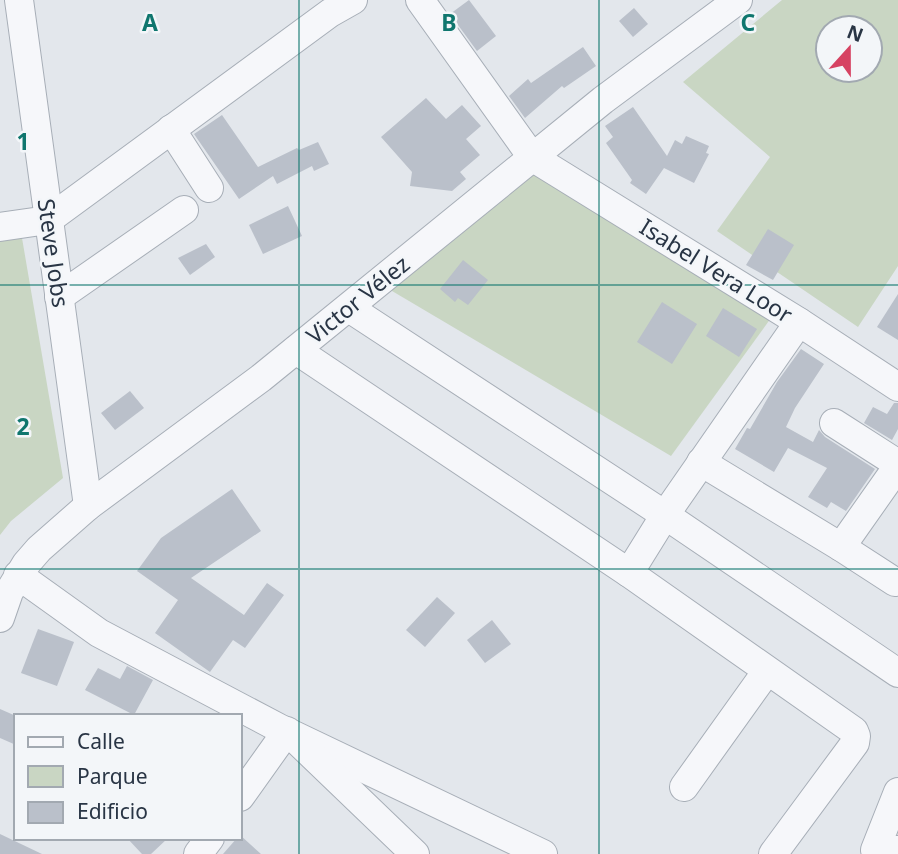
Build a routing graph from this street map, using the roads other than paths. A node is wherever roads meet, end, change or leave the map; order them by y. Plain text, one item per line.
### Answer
1 (19, 0) edge
2 (354, 0) edge
3 (420, 0) edge
4 (738, 0) edge
5 (171, 129) junction
6 (532, 157) junction
7 (209, 188) dead end
8 (184, 210) dead end
9 (48, 220) junction
10 (0, 228) edge
11 (59, 298) junction
12 (349, 308) junction
13 (799, 322) junction
14 (296, 350) junction
15 (898, 387) edge
16 (834, 423) dead end
17 (701, 462) junction
18 (898, 465) edge
19 (88, 506) junction
20 (665, 515) junction
21 (841, 547) junction
22 (629, 573) junction
23 (18, 575) junction
24 (894, 582) dead end
25 (0, 618) edge
26 (767, 671) junction
27 (898, 673) edge
28 (287, 731) junction
29 (684, 787) dead end
30 (898, 792) edge
31 (242, 794) edge
32 (887, 850) edge
33 (415, 854) edge
34 (543, 854) edge
35 (773, 854) edge

1 - 9 street, Steve Jobs
2 - 5 street
3 - 6 street
4 - 6 street, Victor Vélez
5 - 7 street
5 - 9 street
6 - 12 street, Victor Vélez
6 - 13 street, Isabel Vera Loor
8 - 11 street
9 - 10 street
9 - 11 street, Steve Jobs
11 - 19 street, Steve Jobs
12 - 14 street, Victor Vélez
12 - 20 street
13 - 15 street, Isabel Vera Loor
13 - 17 street
14 - 19 street, Victor Vélez
14 - 22 street
16 - 18 street
17 - 20 street
17 - 21 street
18 - 21 street
19 - 23 street, Victor Vélez
20 - 22 street
20 - 27 street
21 - 24 street
22 - 26 street
23 - 25 street, Victor Vélez
23 - 28 street
26 - 29 street
26 - 35 street
28 - 31 street
28 - 33 street
28 - 34 street
30 - 32 street

